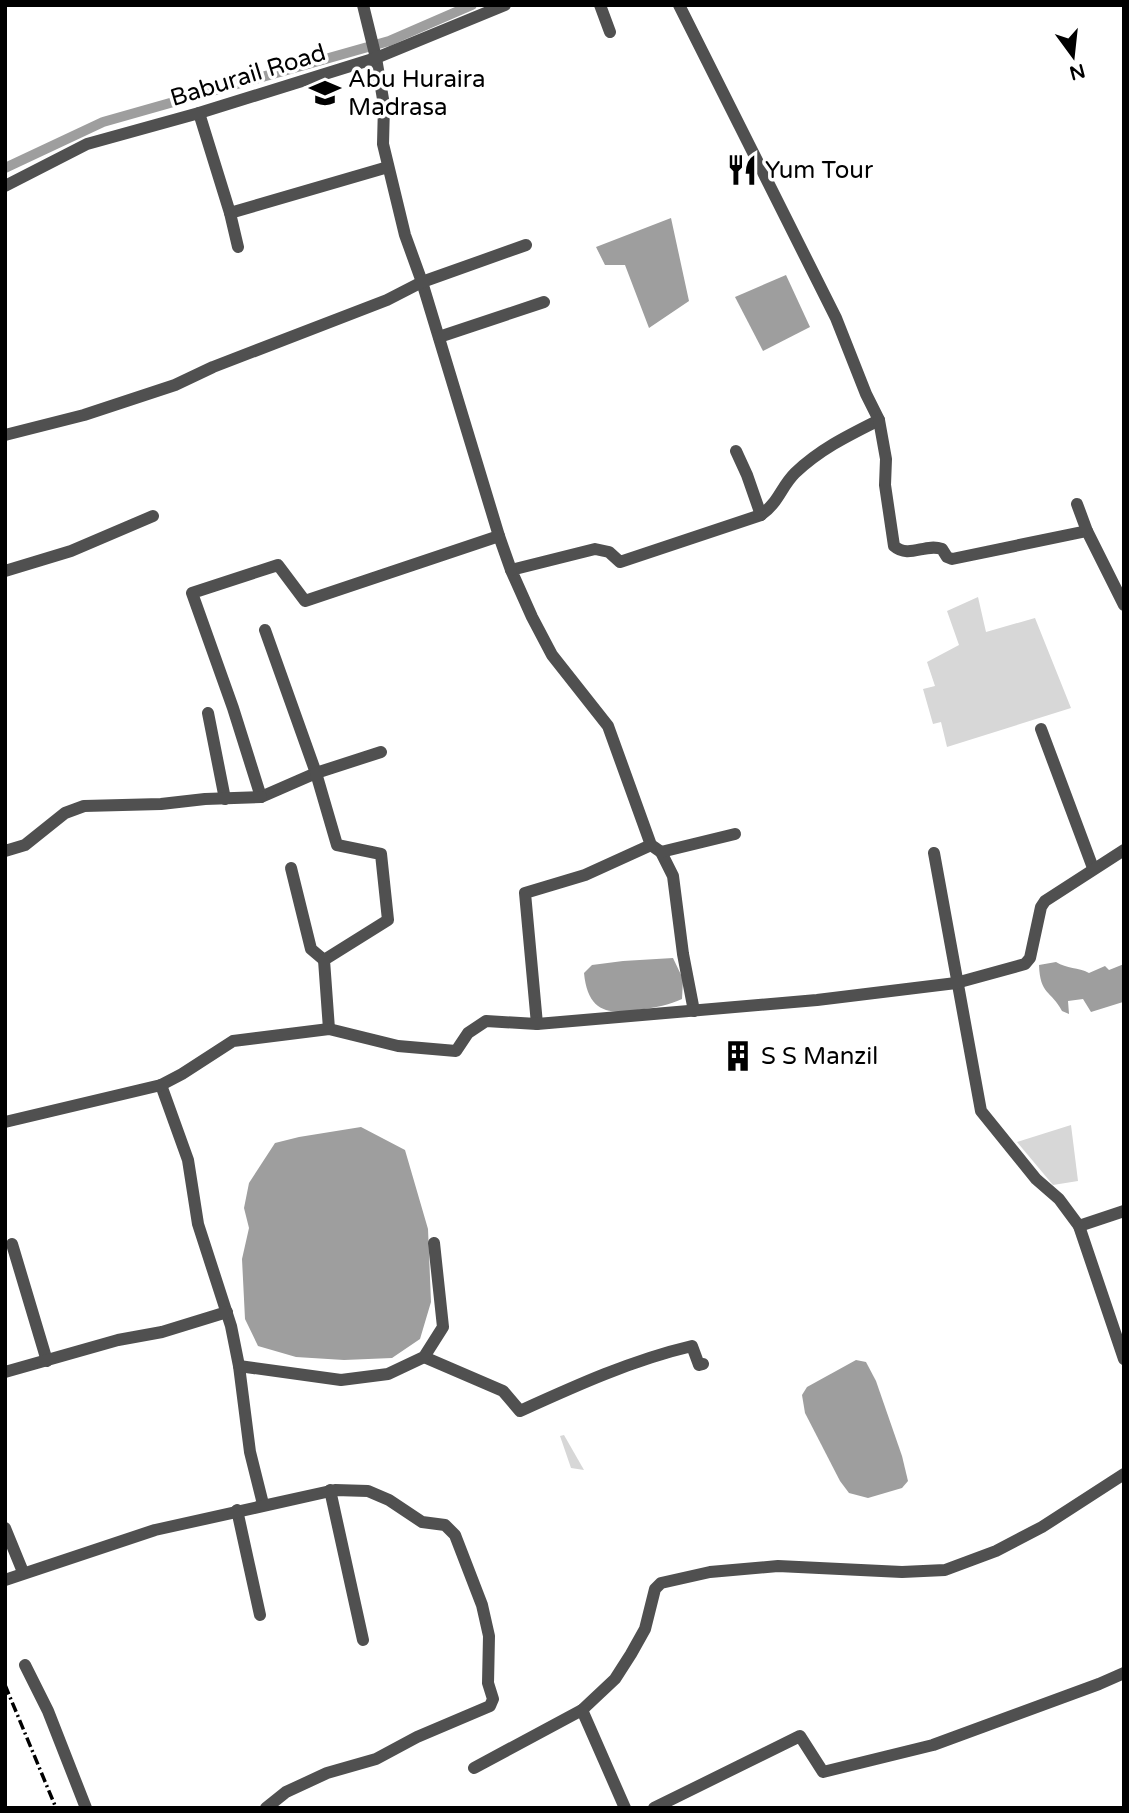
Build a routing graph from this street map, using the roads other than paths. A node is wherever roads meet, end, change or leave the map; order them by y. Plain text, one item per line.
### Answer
1 (363, 5) edge
2 (505, 5) edge
3 (600, 5) edge
4 (679, 5) edge
5 (610, 32) dead end
6 (376, 57) junction
7 (199, 113) junction
8 (388, 167) junction
9 (5, 186) edge
10 (230, 213) junction
11 (526, 245) dead end
12 (238, 247) dead end
13 (422, 282) junction
14 (544, 302) dead end
15 (439, 337) junction
16 (879, 420) junction
17 (5, 435) edge
18 (736, 451) dead end
19 (1077, 504) dead end
20 (761, 515) junction
21 (153, 516) dead end
22 (1087, 531) junction
23 (499, 536) junction
24 (511, 570) junction
25 (5, 571) edge
26 (1124, 605) edge
27 (265, 630) dead end
28 (208, 713) dead end
29 (1041, 729) dead end
30 (381, 752) dead end
31 (316, 773) junction
32 (261, 797) junction
33 (225, 799) junction
34 (735, 834) dead end
35 (656, 848) junction
36 (1124, 850) edge
37 (5, 851) edge
38 (934, 853) dead end
39 (291, 868) dead end
40 (1093, 868) junction
41 (324, 960) junction
42 (956, 983) junction
43 (694, 1011) junction
44 (537, 1024) junction
45 (329, 1029) junction
46 (161, 1084) junction
47 (5, 1122) edge
48 (1124, 1211) edge
49 (1079, 1226) junction
50 (434, 1243) dead end
51 (12, 1244) dead end
52 (227, 1312) junction
53 (424, 1357) junction
54 (1124, 1359) edge
55 (47, 1361) junction
56 (703, 1364) dead end
57 (239, 1366) junction
58 (5, 1372) edge
59 (1124, 1474) edge
60 (330, 1490) junction
61 (263, 1504) junction
62 (237, 1510) junction
63 (5, 1528) edge
64 (23, 1572) junction
65 (5, 1580) edge
66 (260, 1615) dead end
67 (363, 1640) dead end
68 (25, 1665) dead end
69 (1124, 1672) edge
70 (582, 1710) junction
71 (474, 1768) dead end
72 (86, 1808) edge
73 (266, 1808) edge
74 (625, 1808) edge
75 (654, 1808) edge

1 - 6 street
2 - 6 street, Baburail Road
3 - 5 street
4 - 16 street
6 - 7 street, Baburail Road
6 - 8 street
7 - 9 street, Baburail Road
7 - 10 street
8 - 10 street
8 - 13 street
10 - 12 street
11 - 13 street
13 - 15 street
13 - 17 street
14 - 15 street
15 - 23 street
16 - 20 street
16 - 22 street
18 - 20 street
19 - 22 street
20 - 24 street
21 - 25 street
22 - 26 street
23 - 24 street
23 - 32 street
24 - 35 street
27 - 31 street
28 - 33 street
29 - 40 street
30 - 31 street
31 - 32 street
31 - 41 street
32 - 33 street
33 - 37 street
34 - 35 street
35 - 43 street
35 - 44 street
36 - 40 street
38 - 42 street
39 - 41 street
40 - 42 street
41 - 45 street
42 - 43 street
42 - 49 street
43 - 44 street
44 - 45 street
45 - 46 street
46 - 47 street
46 - 52 street
48 - 49 street
49 - 54 street
50 - 53 street
51 - 55 street
52 - 55 street
52 - 57 street
53 - 56 street
53 - 57 street
55 - 58 street
57 - 61 street
59 - 70 street
60 - 61 street
60 - 67 street
60 - 73 street
61 - 62 street
62 - 64 street
62 - 66 street
63 - 64 street
64 - 65 street
68 - 72 street
69 - 75 street
70 - 71 street
70 - 74 street

